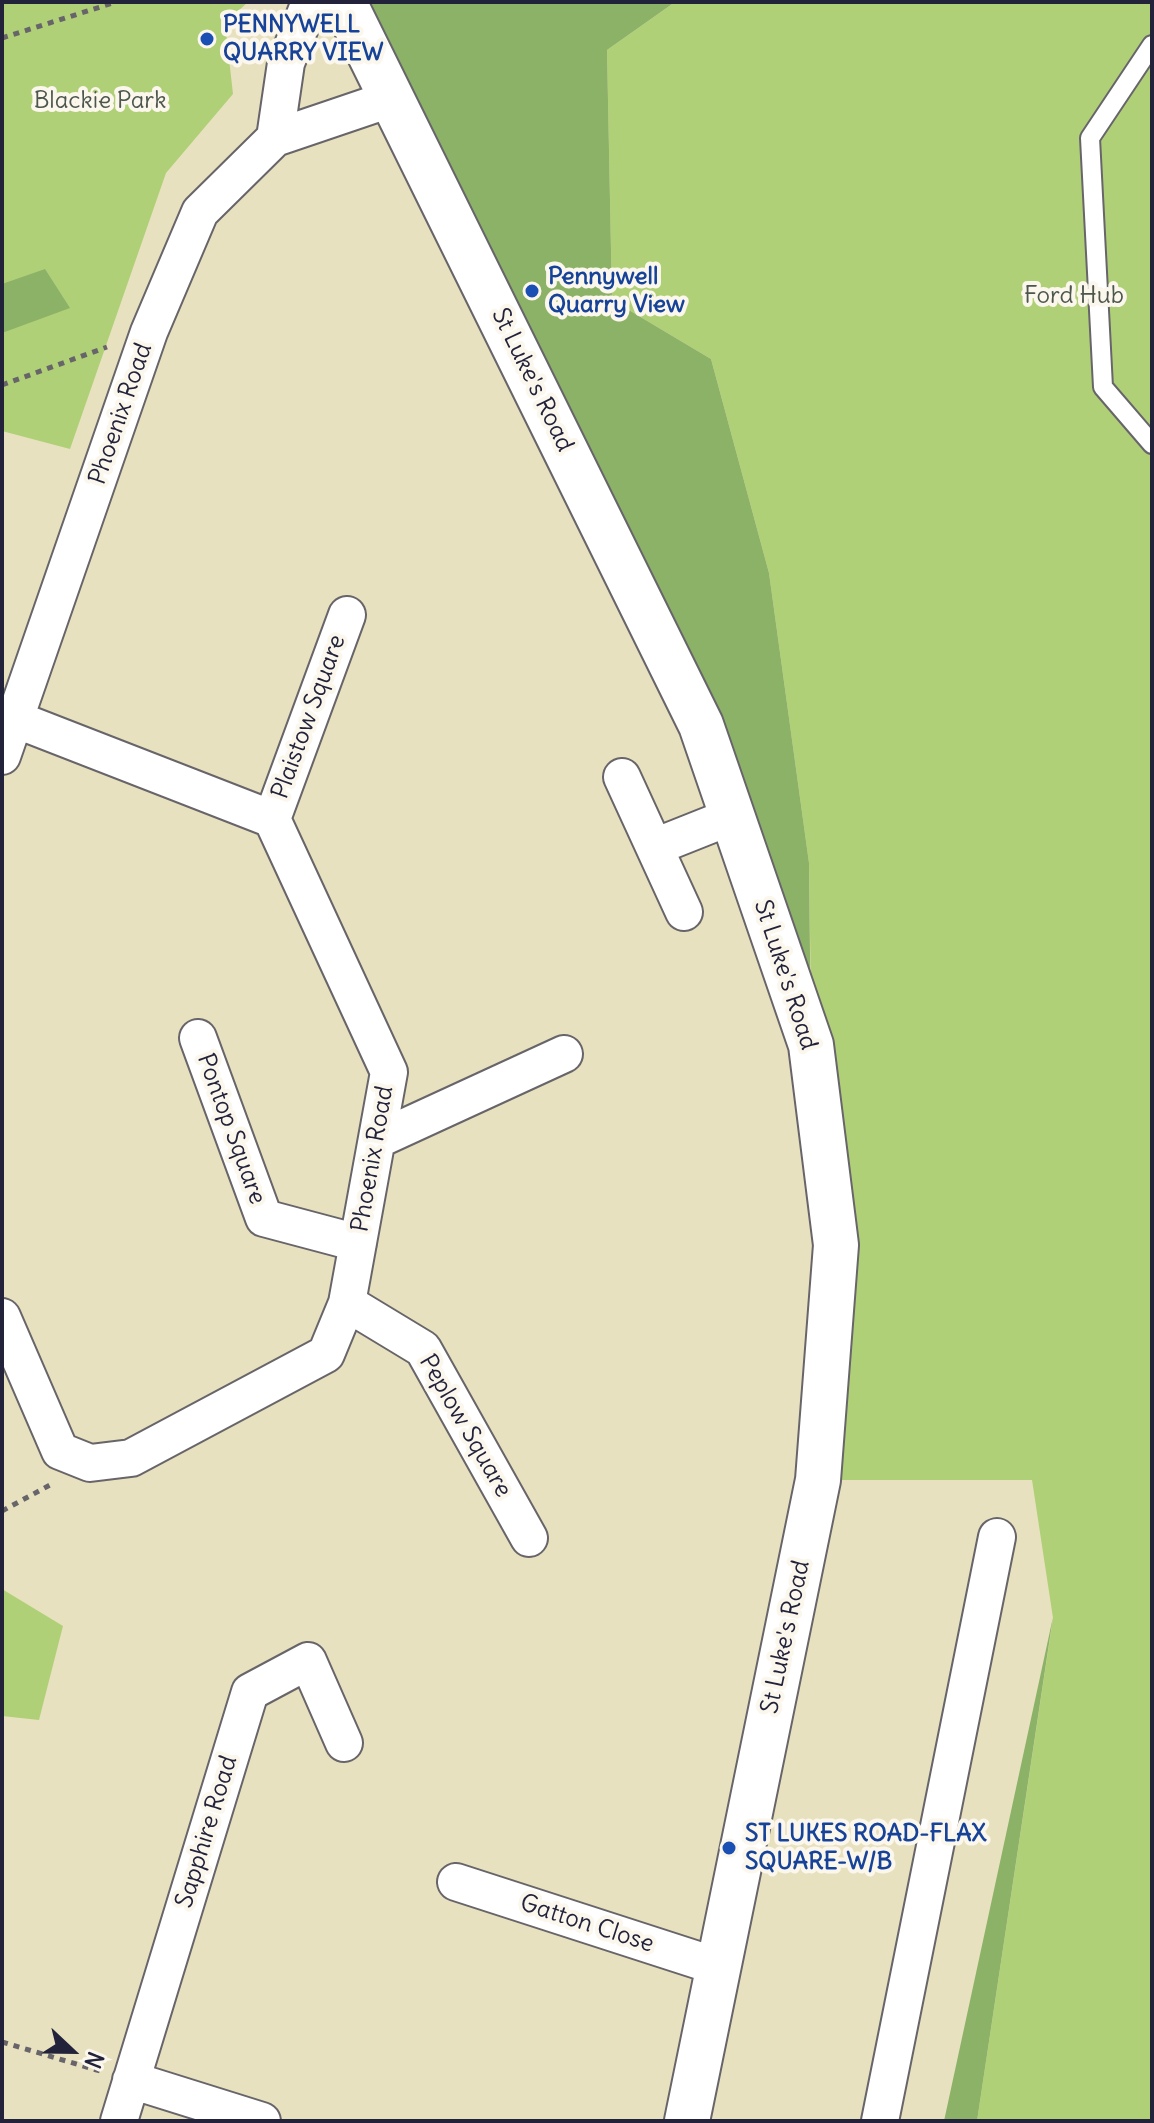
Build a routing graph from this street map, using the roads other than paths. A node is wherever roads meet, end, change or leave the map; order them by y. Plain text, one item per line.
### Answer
1 (310, 2) edge
2 (344, 2) edge
3 (1152, 45) edge
4 (393, 98) junction
5 (275, 138) junction
6 (1152, 444) edge
7 (347, 615) dead end
8 (9, 716) edge
9 (2, 756) edge
10 (622, 777) dead end
11 (730, 817) junction
12 (272, 819) junction
13 (657, 846) junction
14 (684, 912) dead end
15 (198, 1038) dead end
16 (564, 1054) dead end
17 (377, 1140) junction
18 (358, 1243) junction
19 (347, 1303) junction
20 (2, 1317) edge
21 (997, 1537) dead end
22 (529, 1538) dead end
23 (344, 1743) dead end
24 (456, 1882) dead end
25 (719, 1967) junction
26 (131, 2080) junction
27 (119, 2121) edge
28 (262, 2121) edge
29 (687, 2121) edge
30 (880, 2121) edge

1 - 5 street
2 - 4 street, St Luke's Road
3 - 6 lane
4 - 5 street, Phoenix Road
4 - 11 street, St Luke's Road
5 - 8 street, Phoenix Road
7 - 12 street, Plaistow Square
8 - 9 street, Phoenix Road
8 - 12 street
10 - 13 street
11 - 13 street
11 - 25 street, St Luke's Road
12 - 17 street, Phoenix Road
13 - 14 street
15 - 18 street, Pontop Square
16 - 17 street
17 - 18 street, Phoenix Road
18 - 19 street, Phoenix Road
19 - 20 street, Phoenix Road
19 - 22 street, Peplow Square
21 - 30 street
23 - 26 street, Sapphire Road
24 - 25 street, Gatton Close
25 - 29 street, St Luke's Road
26 - 27 street, Sapphire Road
26 - 28 street

